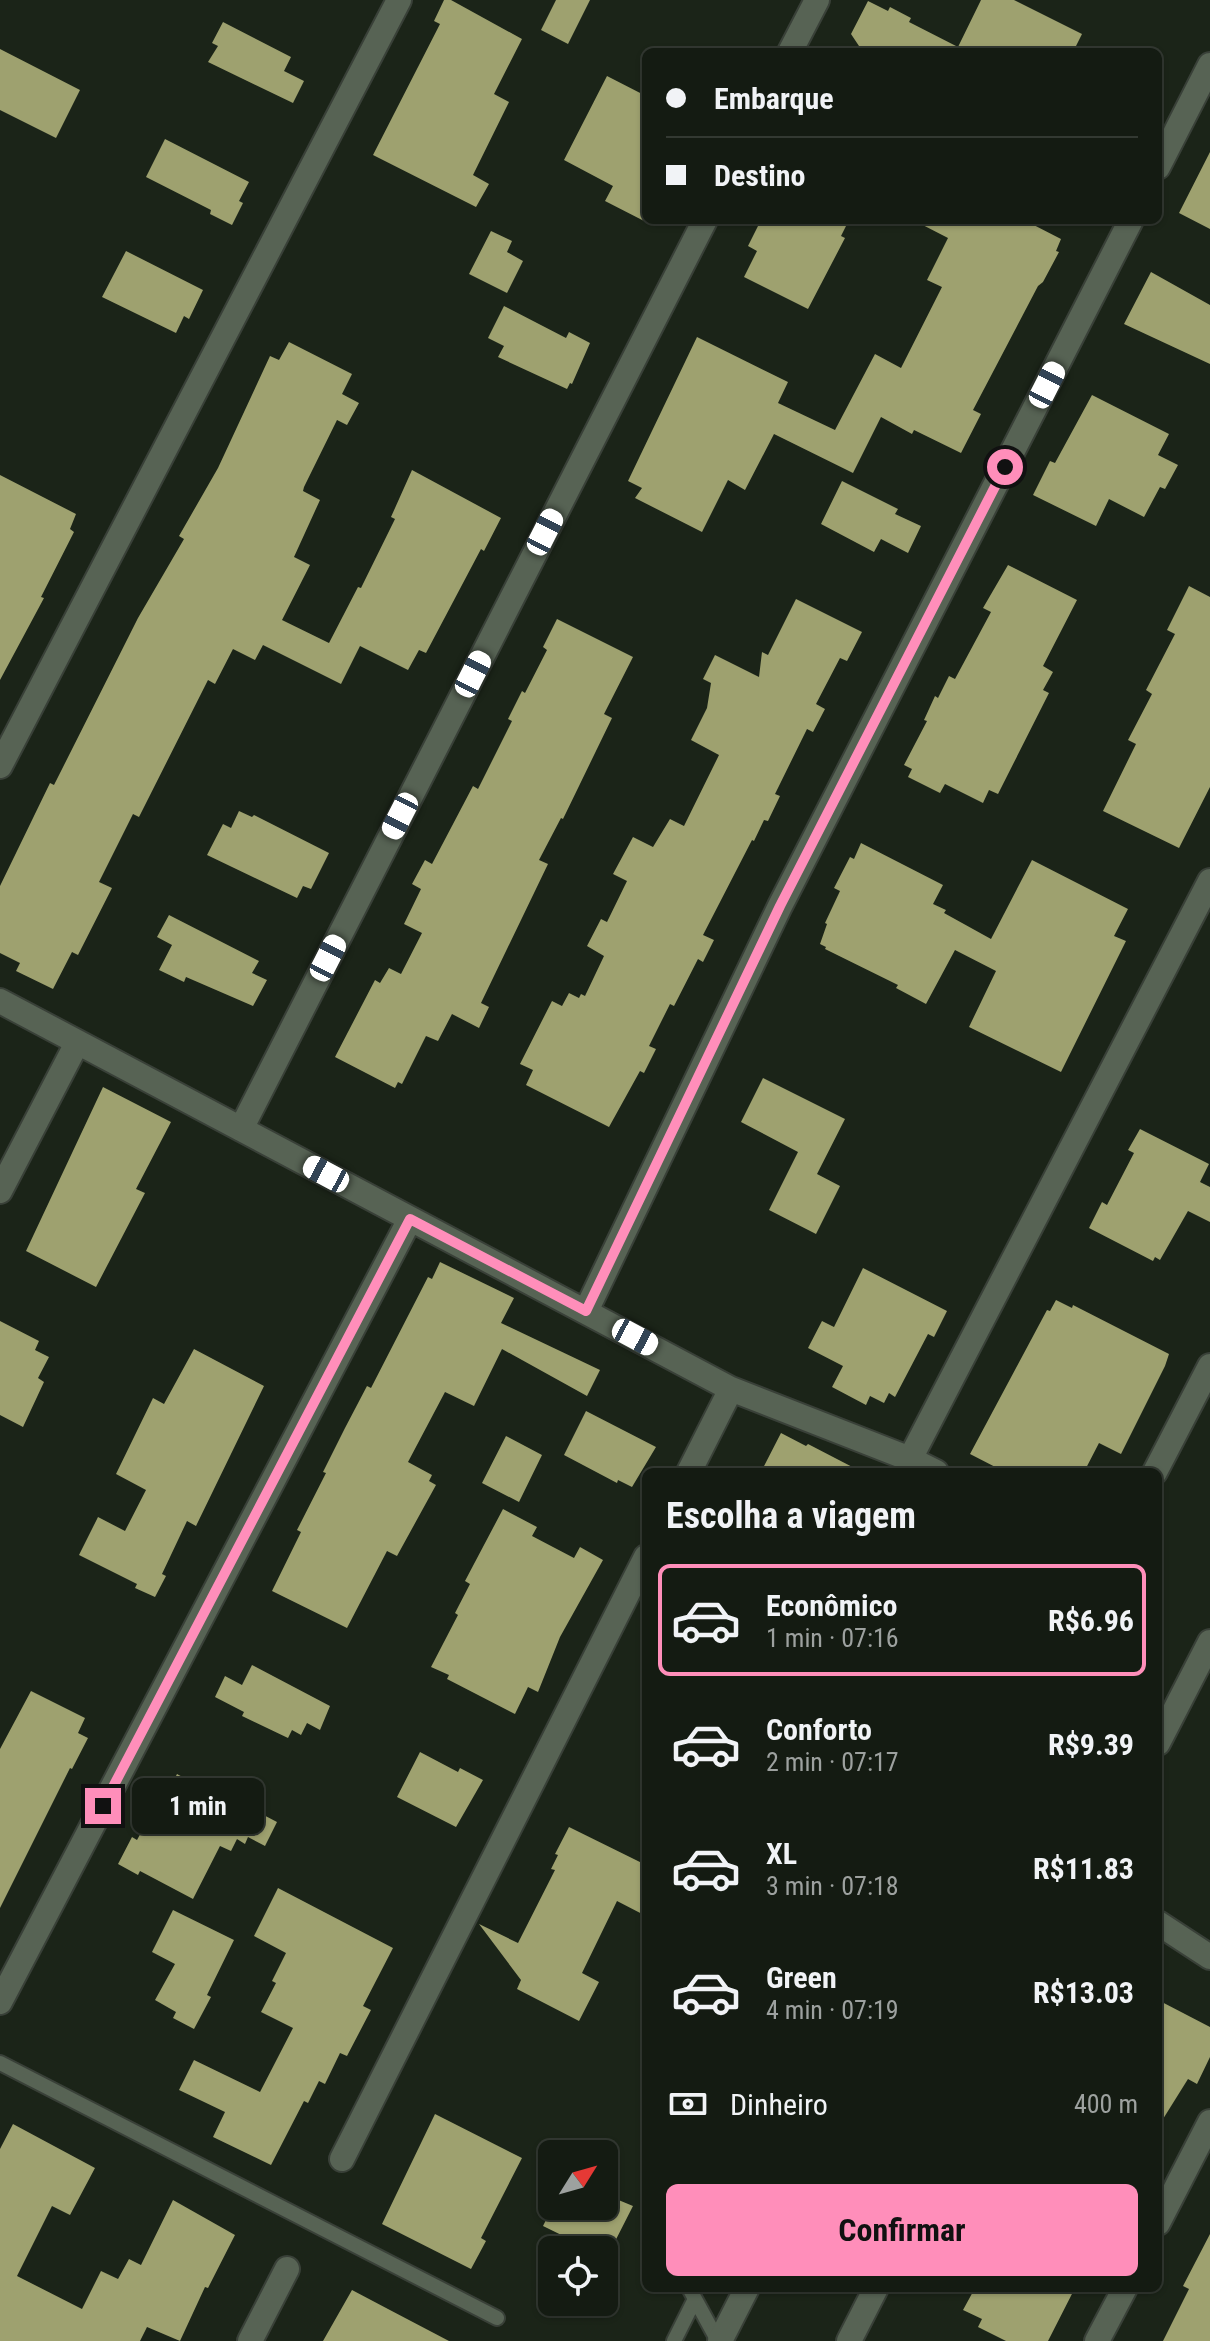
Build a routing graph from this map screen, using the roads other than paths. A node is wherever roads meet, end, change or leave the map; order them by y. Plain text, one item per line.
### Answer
1 (399, 0) edge
2 (817, 0) edge
3 (792, 48) edge
4 (1210, 65) edge
5 (1162, 159) edge
6 (703, 224) edge
7 (1129, 224) edge
8 (0, 766) edge
9 (1210, 881) edge
10 (0, 1001) edge
11 (77, 1043) junction
12 (241, 1129) junction
13 (0, 1191) edge
14 (410, 1219) junction
15 (586, 1311) junction
16 (1210, 1366) edge
17 (731, 1389) junction
18 (910, 1459) junction
19 (691, 1468) edge
20 (928, 1468) edge
21 (1157, 1468) edge
22 (642, 1565) edge
23 (1210, 1642) edge
24 (1162, 1735) edge
25 (1162, 1926) edge
26 (1210, 1957) edge
27 (0, 2002) edge
28 (0, 2063) edge
29 (1210, 2122) edge
30 (342, 2159) dead end
31 (1162, 2215) edge
32 (287, 2269) dead end
33 (745, 2292) edge
34 (874, 2292) edge
35 (1123, 2292) edge
36 (692, 2293) edge
37 (497, 2318) dead end
38 (250, 2341) edge
39 (674, 2341) edge
40 (719, 2341) edge
41 (849, 2341) edge
42 (1097, 2341) edge

1 - 8 street
2 - 3 street
4 - 5 street
6 - 12 street
7 - 15 street
9 - 18 street
10 - 11 street
11 - 12 street
11 - 13 street
12 - 14 street
14 - 15 street
14 - 27 street
15 - 17 street
16 - 21 street
17 - 18 street
17 - 19 street
18 - 20 street
22 - 30 street
23 - 24 street
25 - 26 street
28 - 37 lane
29 - 31 street
32 - 38 street
33 - 40 street
34 - 41 street
35 - 42 street
36 - 39 lane
36 - 40 lane

